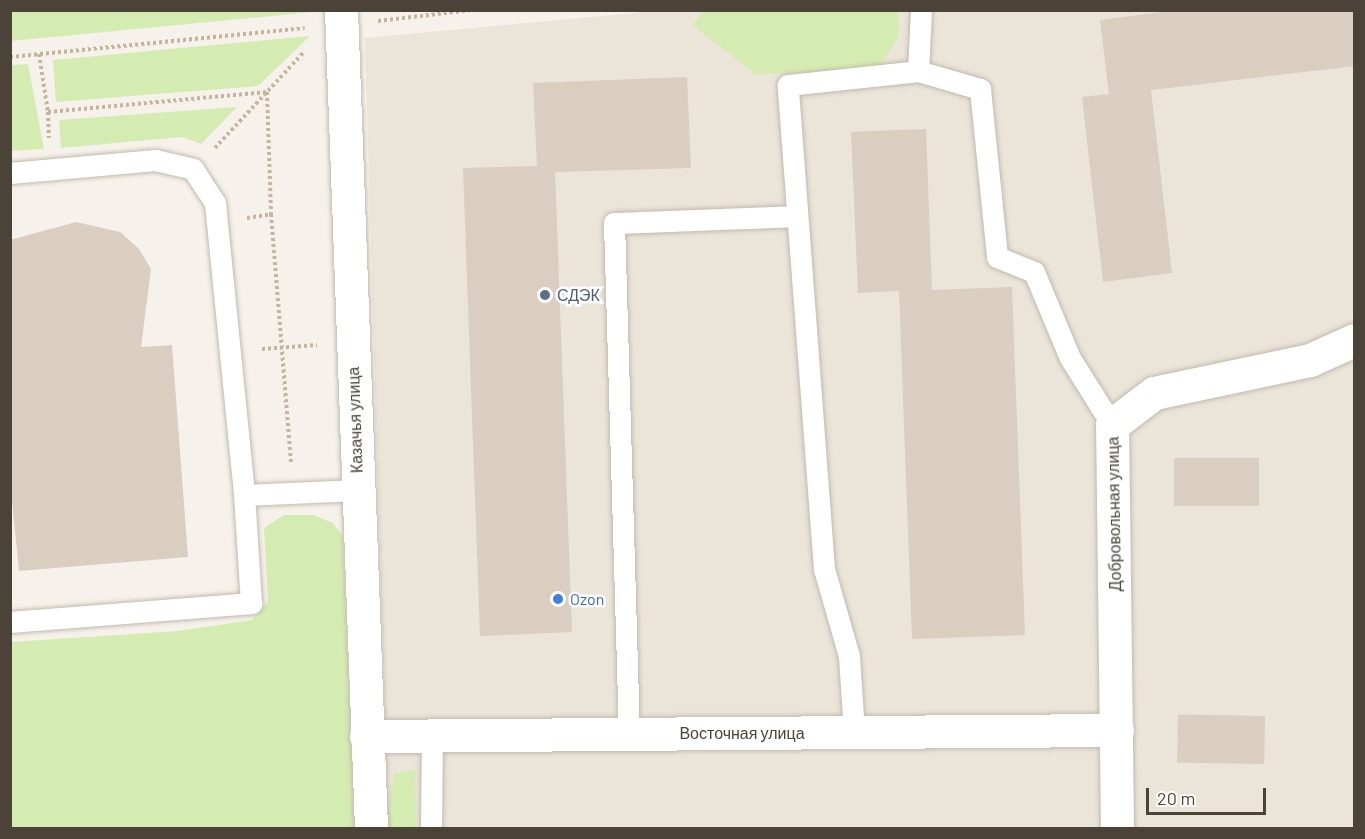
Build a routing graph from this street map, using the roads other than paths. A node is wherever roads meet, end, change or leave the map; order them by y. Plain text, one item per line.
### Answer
1 (921, 10) edge
2 (341, 18) edge
3 (918, 71) junction
4 (10, 173) edge
5 (795, 216) junction
6 (1354, 340) edge
7 (1112, 426) junction
8 (358, 490) junction
9 (244, 495) junction
10 (10, 622) edge
11 (1117, 730) junction
12 (855, 732) junction
13 (629, 734) junction
14 (366, 736) junction
15 (432, 736) junction
16 (371, 828) edge
17 (431, 828) edge
18 (1117, 828) edge

1 - 3 lane
2 - 8 street, Казачья улица
3 - 5 lane
3 - 7 lane
4 - 9 lane
5 - 12 lane
5 - 13 lane
6 - 7 street, Добровольная улица
7 - 11 street, Добровольная улица
8 - 9 lane
8 - 14 street, Казачья улица
9 - 10 lane
11 - 12 street, Восточная улица
11 - 18 street, Добровольная улица
12 - 13 street, Восточная улица
13 - 15 street, Восточная улица
14 - 15 street, Восточная улица
14 - 16 street, Казачья улица
15 - 17 lane

